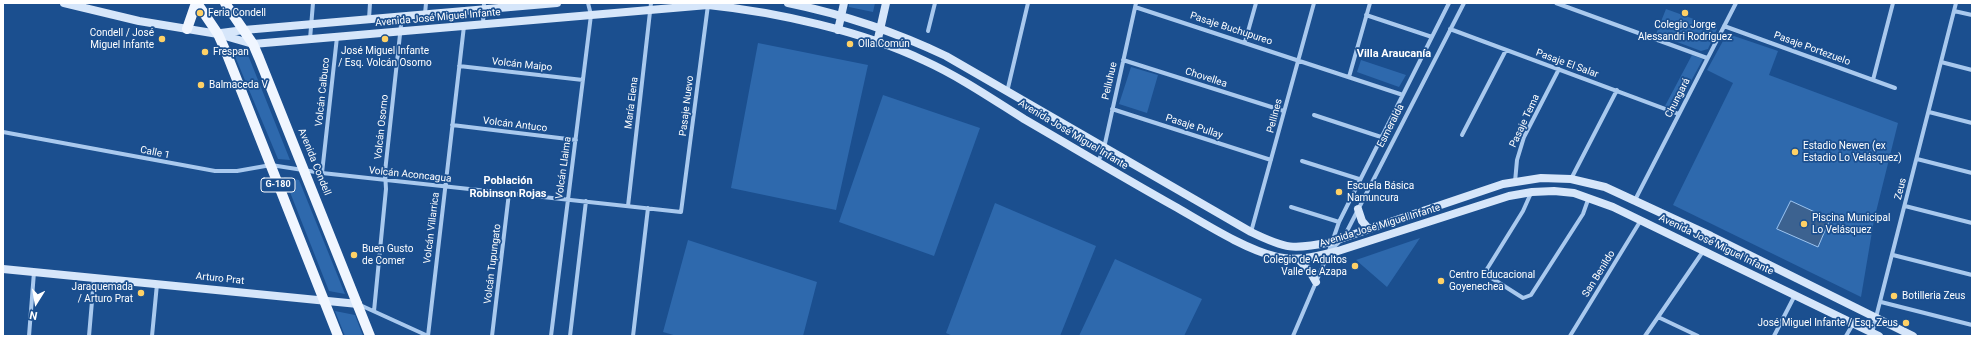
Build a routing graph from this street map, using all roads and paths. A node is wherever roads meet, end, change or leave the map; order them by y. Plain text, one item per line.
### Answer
1 (68, 3) edge
2 (197, 3) edge
3 (225, 3) edge
4 (313, 3) edge
5 (370, 3) edge
6 (426, 3) edge
7 (557, 3) edge
8 (588, 3) edge
9 (788, 3) edge
10 (844, 3) edge
11 (886, 3) edge
12 (935, 3) edge
13 (1028, 3) edge
14 (1256, 3) edge
15 (1314, 3) edge
16 (1370, 3) edge
17 (1449, 3) edge
18 (1464, 3) edge
19 (1556, 3) edge
20 (1736, 3) edge
21 (1893, 3) edge
22 (1956, 3) edge
23 (538, 4) edge
24 (707, 4) edge
25 (1136, 5) edge
26 (484, 6) edge
27 (651, 6) edge
28 (1954, 11) junction
29 (425, 14) junction
30 (591, 15) junction
31 (1366, 15) junction
32 (1972, 15) edge
33 (402, 16) junction
34 (841, 16) junction
35 (369, 19) junction
36 (311, 24) junction
37 (483, 24) junction
38 (464, 26) junction
39 (1724, 26) junction
40 (187, 29) junction
41 (880, 29) junction
42 (1450, 29) junction
43 (244, 30) junction
44 (838, 30) junction
45 (400, 31) junction
46 (928, 31) dead end
47 (218, 34) junction
48 (337, 37) junction
49 (1432, 37) junction
50 (310, 39) junction
51 (1245, 42) junction
52 (877, 43) junction
53 (253, 44) junction
54 (1506, 50) junction
55 (1707, 58) junction
56 (1298, 59) junction
57 (1123, 60) junction
58 (1941, 62) junction
59 (459, 66) junction
60 (1559, 69) junction
61 (1972, 70) edge
62 (1349, 77) junction
63 (583, 80) junction
64 (1874, 80) junction
65 (1895, 88) dead end
66 (1617, 90) junction
67 (1006, 92) junction
68 (1402, 95) junction
69 (1112, 109) junction
70 (1284, 111) junction
71 (1929, 112) junction
72 (1679, 114) junction
73 (1314, 115) dead end
74 (1972, 123) edge
75 (452, 125) junction
76 (3, 132) edge
77 (1462, 135) dead end
78 (1381, 137) junction
79 (576, 140) junction
80 (1104, 148) junction
81 (1917, 159) junction
82 (1271, 160) junction
83 (1302, 161) dead end
84 (1098, 163) junction
85 (270, 165) junction
86 (304, 171) junction
87 (322, 173) junction
88 (1972, 173) edge
89 (1360, 179) junction
90 (1571, 179) junction
91 (385, 180) junction
92 (1515, 182) junction
93 (445, 186) junction
94 (1532, 192) junction
95 (509, 193) junction
96 (1589, 197) junction
97 (568, 199) junction
98 (586, 201) junction
99 (1634, 201) junction
100 (628, 206) junction
101 (1905, 206) junction
102 (1291, 207) dead end
103 (648, 208) junction
104 (1358, 209) junction
105 (681, 212) joint
106 (1641, 220) junction
107 (1339, 222) junction
108 (1972, 223) edge
109 (1368, 228) junction
110 (1251, 232) junction
111 (1344, 237) junction
112 (1331, 242) junction
113 (1704, 250) junction
114 (1328, 254) junction
115 (1893, 255) junction
116 (1298, 260) junction
117 (3, 269) edge
118 (34, 272) junction
119 (1972, 275) edge
120 (94, 277) junction
121 (1316, 282) junction
122 (157, 284) junction
123 (1795, 295) junction
124 (323, 299) junction
125 (1881, 302) junction
126 (358, 304) junction
127 (374, 310) junction
128 (1658, 317) junction
129 (1877, 319) junction
130 (1853, 323) junction
131 (1972, 325) edge
132 (1876, 334) edge
133 (28, 336) edge
134 (89, 336) edge
135 (152, 336) edge
136 (338, 336) edge
137 (370, 336) edge
138 (428, 336) edge
139 (492, 336) edge
140 (551, 336) edge
141 (570, 336) edge
142 (633, 336) edge
143 (1293, 336) edge
144 (1570, 336) edge
145 (1645, 336) edge
146 (1698, 336) edge
147 (1774, 336) edge
148 (1846, 336) edge
149 (1913, 336) edge

1 - 40 main road, Avenida José Miguel Infante
2 - 40 main road
2 - 47 main road, G-180
3 - 43 main road, Avenida Condell / G-180
4 - 36 street
5 - 35 street
6 - 29 street
7 - 23 main road, Avenida José Miguel Infante
8 - 30 street, Volcán Llaima
9 - 34 main road, Avenida José Miguel Infante
10 - 34 main road
11 - 41 main road
12 - 46 street
13 - 67 street
14 - 51 street
15 - 56 street, Pellines
16 - 31 street
17 - 49 street, Esmeralda
18 - 42 street, Esmeralda
19 - 55 street
20 - 39 street, Chungará
21 - 64 street
22 - 28 street, Zeus
23 - 26 main road, Avenida José Miguel Infante
24 - 27 main road, Avenida José Miguel Infante
24 - 44 main road, Avenida José Miguel Infante
24 - 105 street, Pasaje Nuevo
25 - 51 street, Pasaje Buchupureo
25 - 57 street, Pelluhue
26 - 29 main road, Avenida José Miguel Infante
26 - 37 street
27 - 30 main road, Avenida José Miguel Infante
27 - 100 street, María Elena
28 - 32 street
28 - 58 street, Zeus
29 - 33 main road, Avenida José Miguel Infante
30 - 37 main road, Avenida José Miguel Infante
30 - 63 street, Volcán Llaima
31 - 49 street
31 - 62 street
33 - 35 main road, Avenida José Miguel Infante
33 - 45 street, Volcán Osorno
34 - 41 main road, Avenida José Miguel Infante
34 - 44 main road
35 - 36 main road, Avenida José Miguel Infante
36 - 43 main road, Avenida José Miguel Infante
36 - 50 street
37 - 38 main road, Avenida José Miguel Infante
38 - 45 main road, Avenida José Miguel Infante
38 - 59 street, Volcán Villarrica
39 - 55 street, Chungará
39 - 64 street, Pasaje Portezuelo
40 - 47 main road, Avenida José Miguel Infante
41 - 52 main road
41 - 67 main road, Avenida José Miguel Infante
42 - 54 street, Pasaje El Salar
42 - 104 street, Esmeralda
43 - 47 main road, Avenida José Miguel Infante
43 - 53 main road, Avenida Condell / G-180
44 - 52 main road, Avenida José Miguel Infante
45 - 48 main road, Avenida José Miguel Infante
45 - 91 street, Volcán Osorno
47 - 53 main road, Avenida José Miguel Infante
47 - 85 main road, G-180
48 - 50 main road, Avenida José Miguel Infante
48 - 87 street, Volcán Calbuco
49 - 68 street, Esmeralda
50 - 53 main road, Avenida José Miguel Infante
51 - 56 street, Pasaje Buchupureo
52 - 84 main road, Avenida José Miguel Infante
53 - 86 main road, Avenida Condell / G-180
54 - 60 street, Pasaje El Salar
54 - 77 street
55 - 72 street, Chungará
56 - 62 street, Pasaje Buchupureo
56 - 70 street, Pellines
57 - 69 street, Pelluhue
57 - 70 street, Chovellea
58 - 61 street
58 - 71 street, Zeus
59 - 63 street, Volcán Maipo
59 - 75 street, Volcán Villarrica
60 - 66 street, Pasaje El Salar
60 - 92 street, Pasaje Tema
62 - 68 street, Pasaje Buchupureo
63 - 79 street, Volcán Llaima
64 - 65 street, Pasaje Portezuelo
66 - 72 street, Pasaje El Salar
66 - 90 street
67 - 80 main road, Avenida José Miguel Infante
68 - 78 street, Esmeralda
69 - 80 street, Pelluhue
69 - 82 street, Pasaje Pullay
70 - 82 street, Pellines
71 - 74 street
71 - 81 street, Zeus
72 - 99 street, Chungará
73 - 78 street
75 - 79 street, Volcán Antuco
75 - 93 street, Volcán Villarrica
76 - 85 street, Calle 1
78 - 89 street, Esmeralda
79 - 97 street, Volcán Llaima
80 - 84 street, Pelluhue
80 - 110 main road, Avenida José Miguel Infante
81 - 88 street
81 - 101 street, Zeus
82 - 110 street, Pellines
83 - 89 street
84 - 116 main road, Avenida José Miguel Infante
85 - 86 street, Calle 1
85 - 124 main road, G-180
86 - 87 street, Volcán Aconcagua
86 - 126 main road, Avenida Condell / G-180
87 - 91 street, Volcán Aconcagua
89 - 107 street, Esmeralda
90 - 92 main road, Avenida José Miguel Infante
90 - 99 main road, Avenida José Miguel Infante
91 - 93 street, Volcán Aconcagua
91 - 127 street, Volcán Osorno
92 - 109 main road, Avenida José Miguel Infante
93 - 95 street, Volcán Aconcagua
93 - 138 street, Volcán Villarrica
94 - 96 main road, Avenida José Miguel Infante
94 - 96 street
94 - 114 main road, Avenida José Miguel Infante
95 - 97 street, Volcán Aconcagua
95 - 139 street, Volcán Tupungato
96 - 106 main road, Avenida José Miguel Infante
97 - 98 street, Volcán Aconcagua
97 - 140 street, Volcán Llaima
98 - 100 street, Volcán Aconcagua
98 - 141 street
99 - 129 main road, Avenida José Miguel Infante
100 - 103 street, Volcán Aconcagua
101 - 108 street
101 - 115 street, Zeus
102 - 107 street
103 - 105 street, Volcán Aconcagua
103 - 142 street
104 - 109 main road
104 - 111 street, Esmeralda
106 - 113 main road, Avenida José Miguel Infante
106 - 144 street, San Benildo
107 - 112 street, Esmeralda
109 - 111 main road, Avenida José Miguel Infante
110 - 112 main road, Avenida José Miguel Infante
111 - 112 main road, Avenida José Miguel Infante
111 - 114 street, Esmeralda
112 - 114 street, Esmeralda
113 - 123 main road, Avenida José Miguel Infante
113 - 128 street
114 - 116 main road, Avenida José Miguel Infante
114 - 121 street, Esmeralda
115 - 119 street
115 - 125 street, Zeus
116 - 121 main road
117 - 118 main road, Arturo Prat
118 - 120 main road, Arturo Prat
118 - 133 street
120 - 122 main road, Arturo Prat
120 - 134 street
121 - 143 street, Esmeralda
122 - 124 main road, Arturo Prat
122 - 135 street
123 - 130 main road, Avenida José Miguel Infante
123 - 147 street
124 - 126 main road, Arturo Prat
124 - 136 main road, G-180
125 - 129 street, Zeus
125 - 131 street
126 - 127 street, Arturo Prat
126 - 137 main road, Avenida Condell / G-180
127 - 138 street, Arturo Prat
128 - 145 street
128 - 146 street
129 - 132 street, Zeus
129 - 149 main road, Avenida José Miguel Infante
130 - 132 main road, Avenida José Miguel Infante
130 - 148 street

